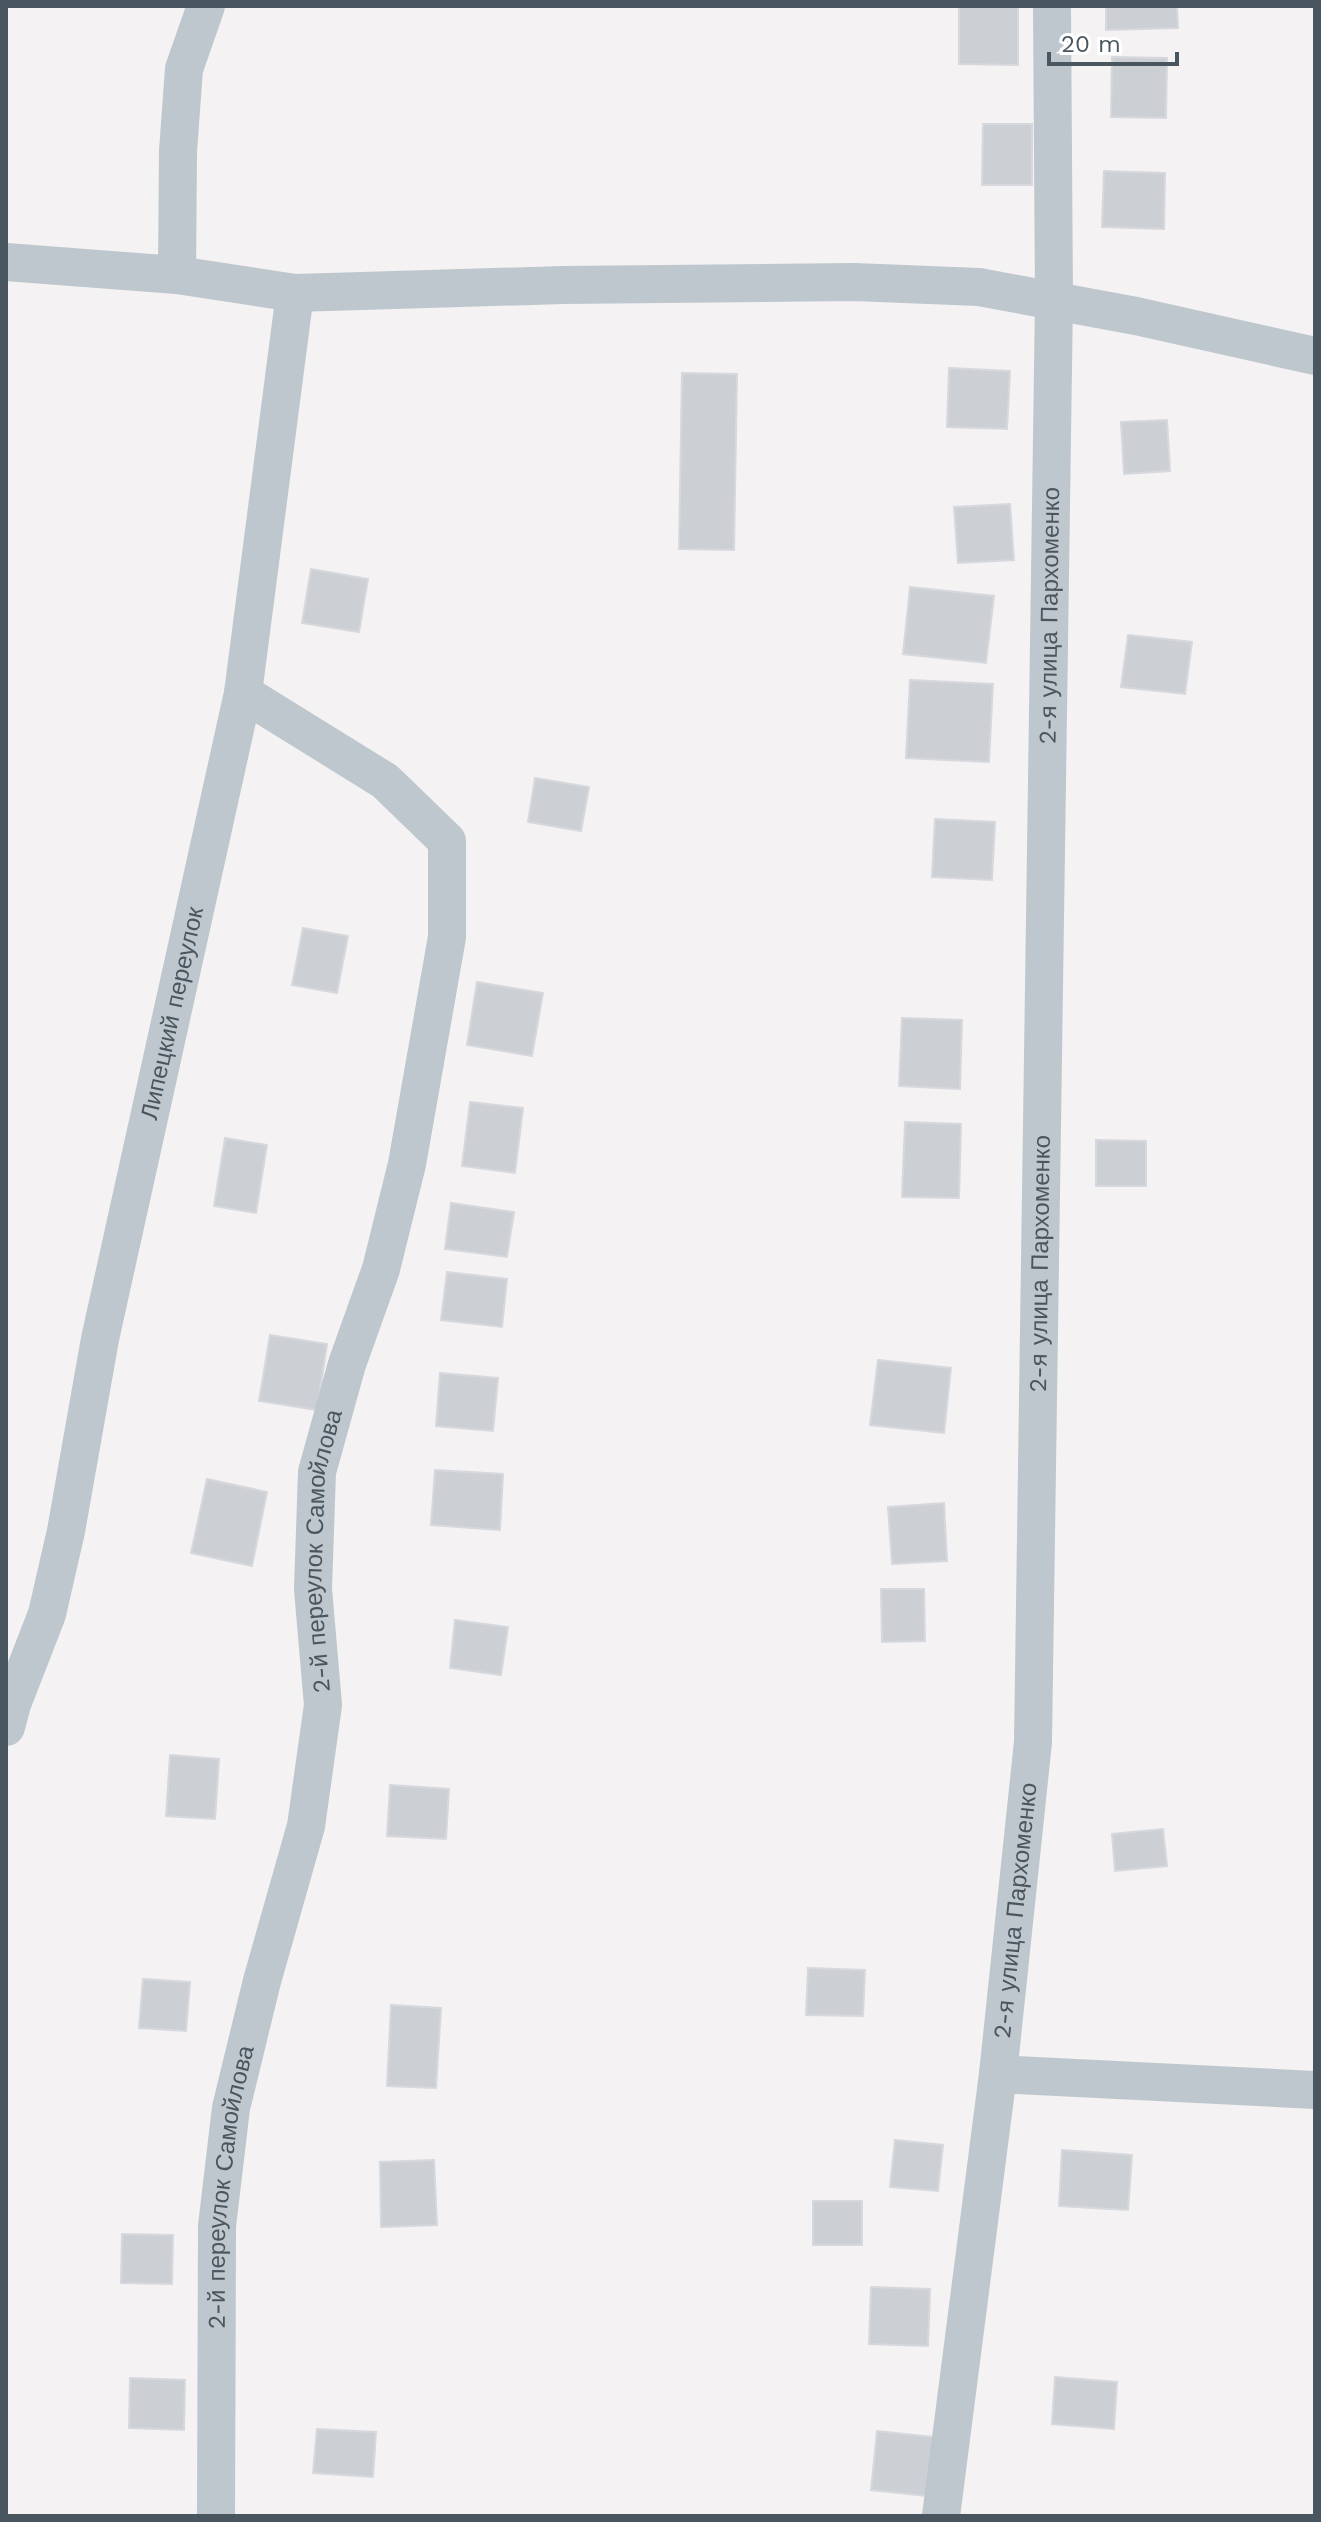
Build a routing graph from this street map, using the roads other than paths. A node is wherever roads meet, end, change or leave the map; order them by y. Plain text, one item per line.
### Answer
1 (206, 6) edge
2 (1052, 6) edge
3 (6, 262) edge
4 (177, 275) junction
5 (295, 293) junction
6 (1054, 300) junction
7 (1315, 356) edge
8 (243, 693) junction
9 (6, 1727) edge
10 (998, 2074) junction
11 (1315, 2090) edge
12 (216, 2516) edge
13 (941, 2516) edge

1 - 4 street
2 - 6 street, 2-я улица Пархоменко
3 - 4 street
4 - 5 street
5 - 6 street
5 - 8 street, Липецкий переулок
6 - 7 street
6 - 10 street, 2-я улица Пархоменко
8 - 9 street, Липецкий переулок
8 - 12 street, 2-й переулок Самойлова
10 - 11 street
10 - 13 street, 2-я улица Пархоменко

